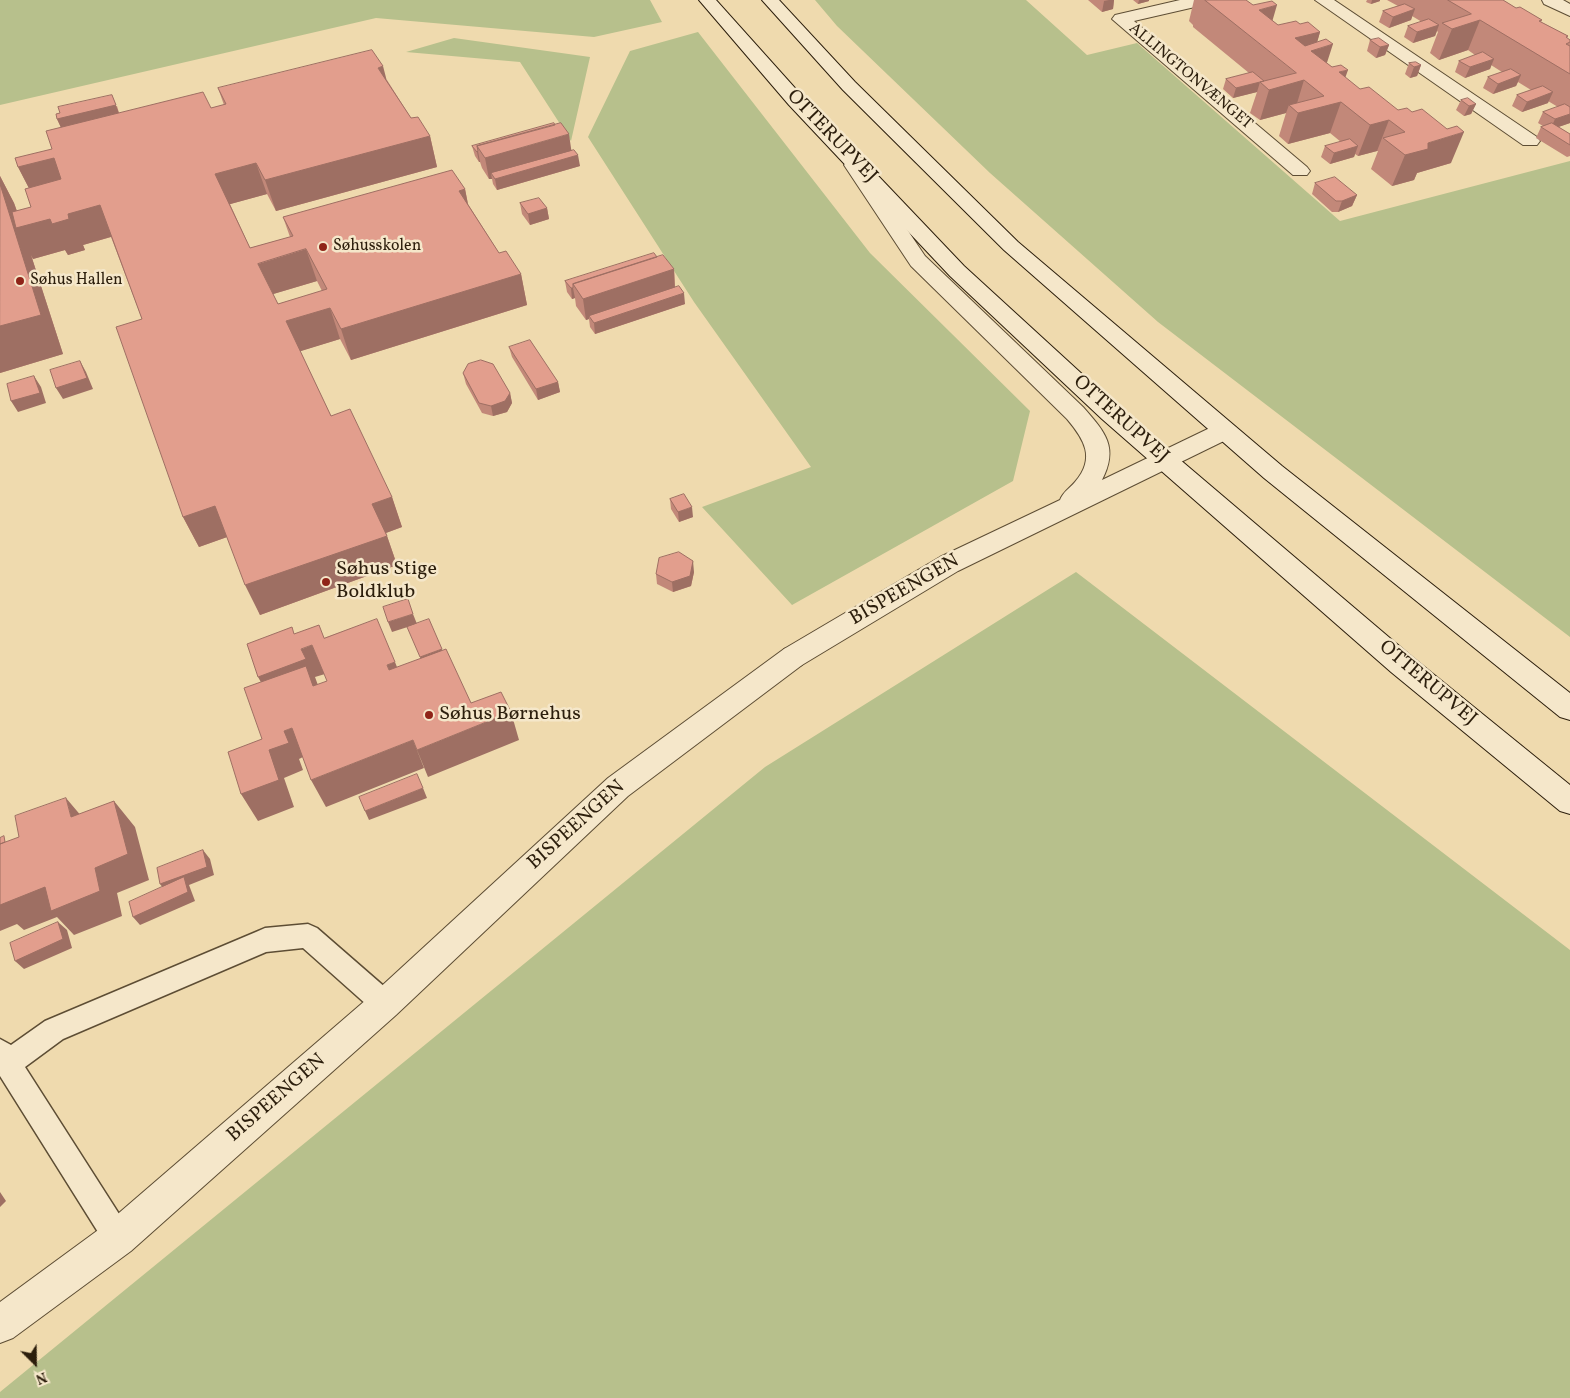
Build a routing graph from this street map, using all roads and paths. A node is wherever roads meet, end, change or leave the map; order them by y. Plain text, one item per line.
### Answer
1 (707, 0) edge
2 (770, 0) edge
3 (1202, 0) edge
4 (1323, 0) edge
5 (1550, 0) edge
6 (1570, 11) edge
7 (1530, 142) dead end
8 (845, 151) junction
9 (1300, 172) dead end
10 (1224, 431) junction
11 (1162, 459) junction
12 (1049, 516) junction
13 (1570, 710) edge
14 (1570, 802) edge
15 (385, 1004) junction
16 (4, 1058) edge
17 (118, 1238) junction
18 (0, 1325) edge

1 - 8 street, OTTERUPVEJ
2 - 10 street
3 - 9 street, ALLINGTONVÆNGET
4 - 7 street
5 - 6 street
8 - 11 street, OTTERUPVEJ
8 - 12 street
10 - 11 street, BISPEENGEN
10 - 13 street
11 - 12 street, BISPEENGEN
11 - 14 street, OTTERUPVEJ
12 - 15 street, BISPEENGEN
15 - 16 lane
15 - 17 street, BISPEENGEN
16 - 17 lane
17 - 18 street, BISPEENGEN

